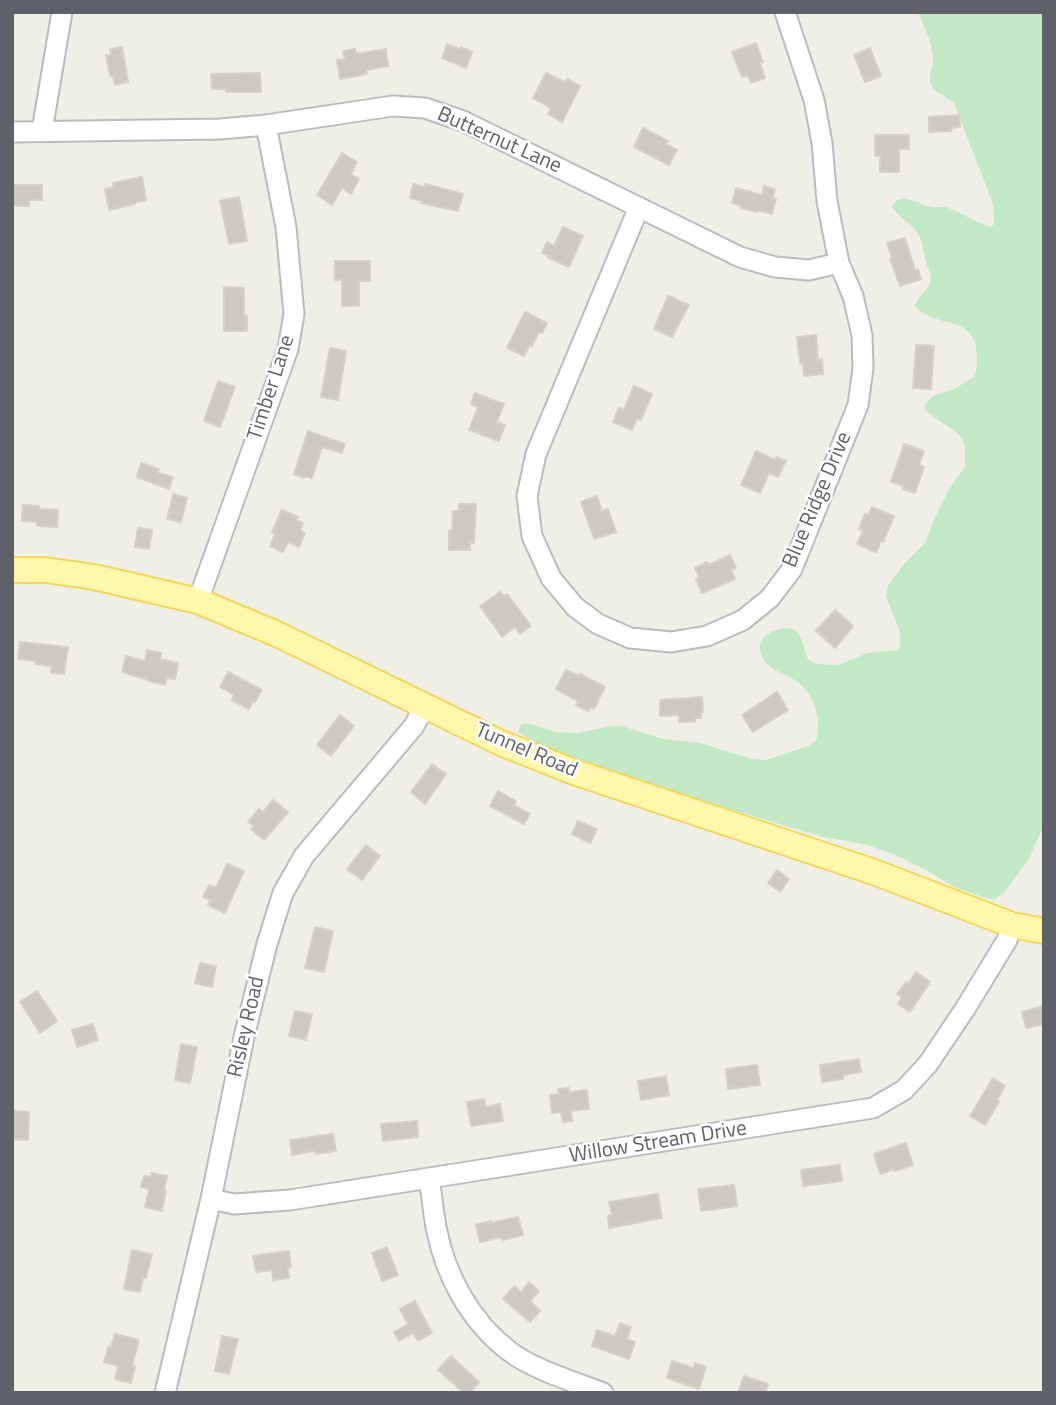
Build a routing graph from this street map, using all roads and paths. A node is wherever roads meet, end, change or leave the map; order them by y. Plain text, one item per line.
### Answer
1 (62, 12) edge
2 (785, 12) edge
3 (266, 125) junction
4 (42, 131) junction
5 (12, 132) edge
6 (639, 207) junction
7 (839, 262) junction
8 (12, 570) edge
9 (198, 601) junction
10 (425, 705) junction
11 (1012, 925) junction
12 (1044, 931) edge
13 (429, 1179) junction
14 (211, 1199) junction
15 (165, 1393) edge
16 (603, 1393) edge

1 - 4 street
2 - 7 street, Blue Ridge Drive
3 - 4 street, Butternut Lane
3 - 6 street, Butternut Lane
3 - 9 street, Timber Lane
4 - 5 street, Butternut Lane
6 - 7 street, Butternut Lane
6 - 7 street, Blue Ridge Drive
8 - 9 main road, Tunnel Road
9 - 10 main road, Tunnel Road
10 - 11 main road, Tunnel Road
10 - 14 street, Risley Road
11 - 12 main road, Tunnel Road
11 - 13 street, Willow Stream Drive
13 - 14 street, Willow Stream Drive
13 - 16 street
14 - 15 street, Risley Road

